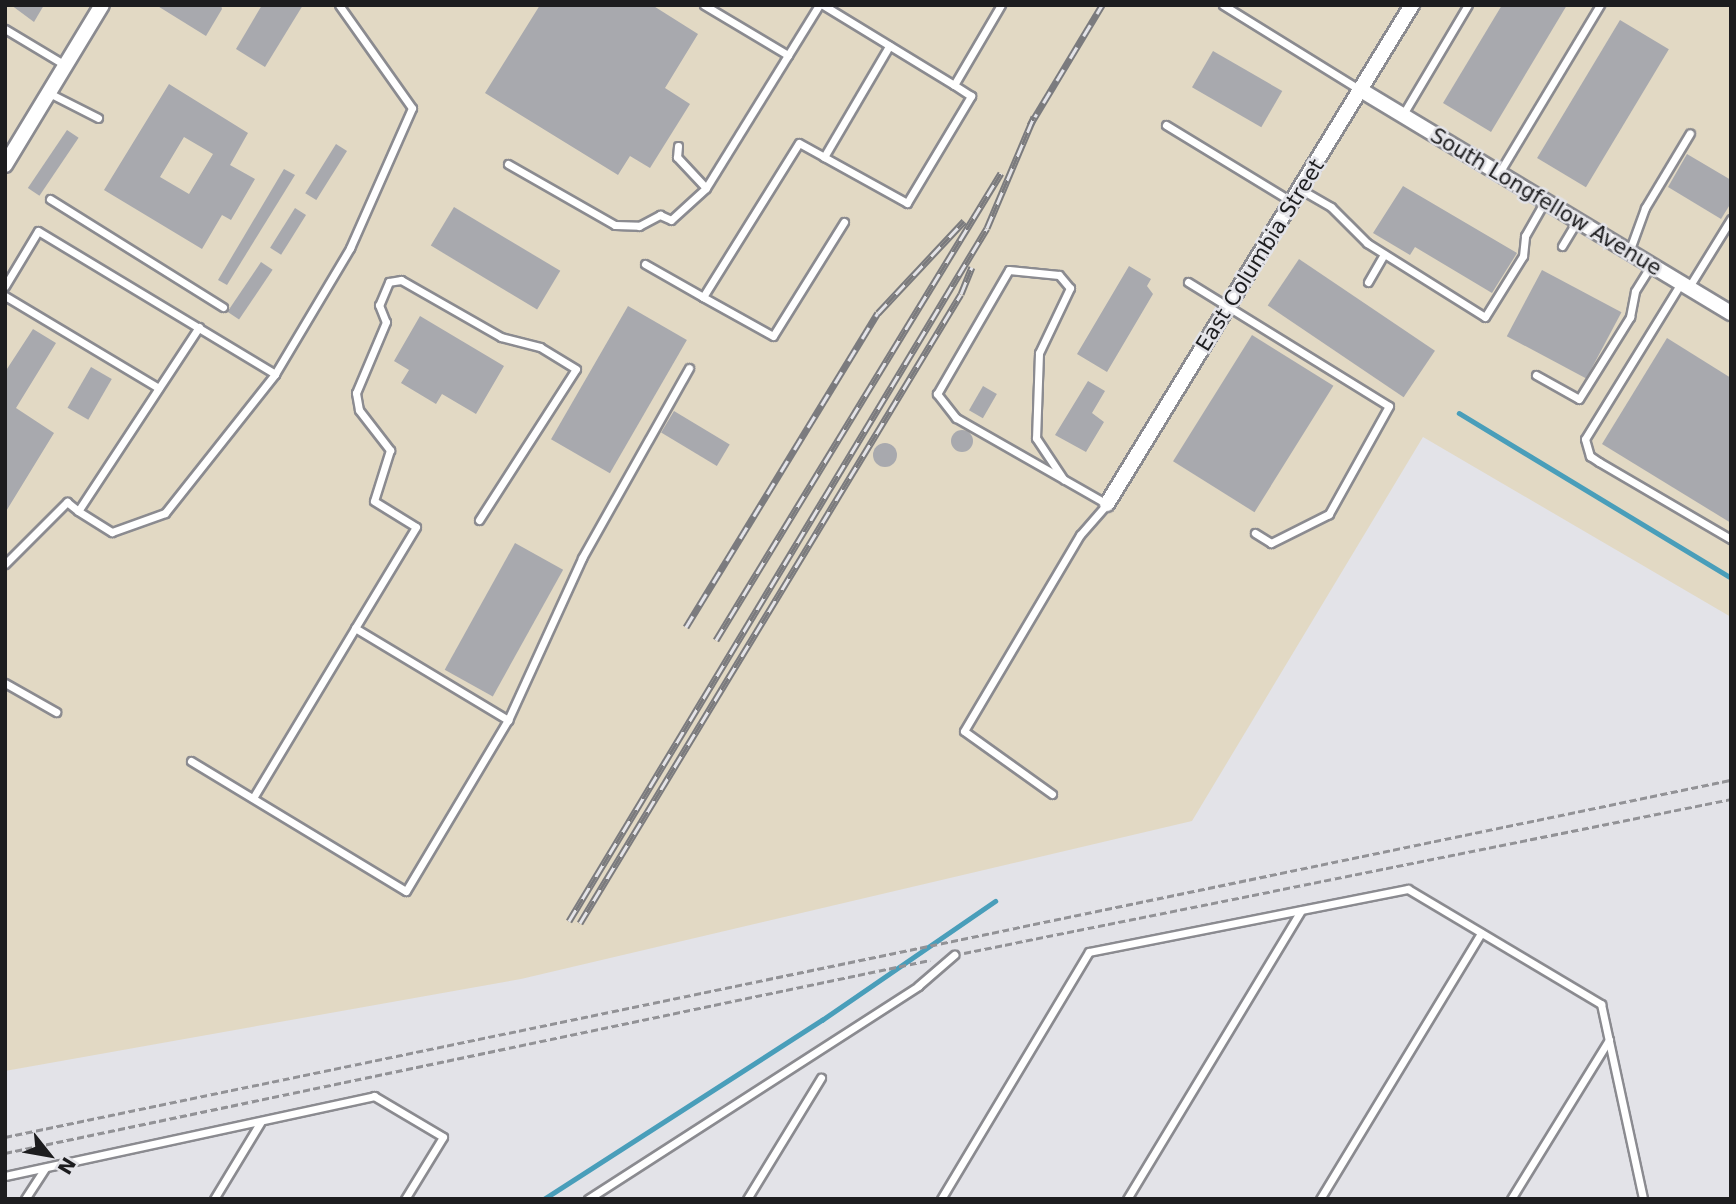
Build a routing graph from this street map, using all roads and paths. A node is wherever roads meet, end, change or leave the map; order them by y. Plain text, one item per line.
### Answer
1 (102, 5) edge
2 (340, 5) edge
3 (704, 5) edge
4 (821, 5) edge
5 (1001, 5) edge
6 (1223, 5) edge
7 (1412, 5) edge
8 (1468, 5) edge
9 (1600, 5) edge
10 (5, 29) edge
11 (889, 47) junction
12 (788, 55) junction
13 (66, 65) junction
14 (954, 85) junction
15 (1361, 90) junction
16 (49, 93) junction
17 (1402, 116) junction
18 (97, 118) dead end
19 (1166, 125) dead end
20 (1690, 133) dead end
21 (678, 146) dead end
22 (10, 147) edge
23 (824, 157) junction
24 (508, 164) dead end
25 (5, 165) edge
26 (1499, 173) junction
27 (706, 188) junction
28 (1300, 189) junction
29 (50, 199) dead end
30 (1545, 201) junction
31 (1292, 202) junction
32 (1731, 219) edge
33 (1577, 220) junction
34 (844, 222) dead end
35 (1562, 246) dead end
36 (1629, 252) junction
37 (1384, 254) junction
38 (645, 264) dead end
39 (1651, 265) junction
40 (1188, 282) dead end
41 (1368, 282) dead end
42 (1685, 285) junction
43 (5, 286) edge
44 (5, 296) edge
45 (703, 297) junction
46 (1229, 305) junction
47 (223, 307) dead end
48 (1731, 313) edge
49 (199, 327) junction
50 (689, 368) dead end
51 (275, 374) junction
52 (1536, 374) dead end
53 (159, 388) junction
54 (1064, 480) junction
55 (1107, 504) junction
56 (78, 511) junction
57 (479, 520) dead end
58 (1255, 533) dead end
59 (1731, 539) edge
60 (5, 564) edge
61 (355, 628) junction
62 (5, 683) edge
63 (56, 712) dead end
64 (508, 720) junction
65 (191, 761) dead end
66 (1731, 780) edge
67 (1052, 794) dead end
68 (253, 798) junction
69 (1731, 799) edge
70 (1301, 910) junction
71 (1481, 933) junction
72 (954, 955) junction
73 (1609, 1040) junction
74 (821, 1078) dead end
75 (260, 1123) junction
76 (5, 1136) edge
77 (5, 1153) edge
78 (44, 1168) junction
79 (5, 1176) edge
80 (25, 1199) edge
81 (214, 1199) edge
82 (405, 1199) edge
83 (589, 1199) edge
84 (747, 1199) edge
85 (941, 1199) edge
86 (1127, 1199) edge
87 (1320, 1199) edge
88 (1511, 1199) edge
89 (1643, 1199) edge

1 - 13 street
2 - 51 lane
3 - 12 lane
4 - 11 lane
4 - 12 lane
5 - 14 lane
6 - 15 lane
7 - 15 street, East Columbia Street
8 - 17 lane
9 - 26 lane
10 - 13 lane
11 - 14 lane
11 - 23 lane
12 - 27 lane
13 - 16 street
14 - 23 lane
15 - 17 street, South Longfellow Avenue
15 - 28 street, East Columbia Street
16 - 18 lane
16 - 22 street
17 - 26 street, South Longfellow Avenue
19 - 31 lane
20 - 36 lane
21 - 27 lane
22 - 25 street
23 - 45 lane
24 - 27 lane
26 - 30 street, South Longfellow Avenue
28 - 31 street, East Columbia Street
28 - 37 lane
29 - 47 lane
30 - 33 street, South Longfellow Avenue
30 - 37 lane
31 - 46 street, East Columbia Street
32 - 42 lane
33 - 35 lane
33 - 36 street, South Longfellow Avenue
34 - 45 lane
36 - 39 street, South Longfellow Avenue
37 - 41 lane
38 - 45 lane
39 - 42 street, South Longfellow Avenue
39 - 52 lane
40 - 46 lane
42 - 48 street, South Longfellow Avenue
42 - 59 lane
43 - 49 lane
44 - 53 lane
46 - 55 street, East Columbia Street
46 - 58 lane
49 - 51 lane
49 - 53 lane
50 - 64 lane
51 - 56 lane
53 - 56 lane
54 - 54 lane
54 - 55 lane
55 - 67 lane
56 - 60 lane
57 - 61 lane
61 - 64 lane
61 - 68 lane
62 - 63 lane
64 - 68 lane
65 - 68 lane
66 - 76 path
69 - 72 path
70 - 71 lane
70 - 85 lane
70 - 86 lane
71 - 73 lane
71 - 87 lane
72 - 77 path
72 - 83 lane
73 - 88 lane
73 - 89 lane
74 - 84 lane
75 - 78 lane
75 - 81 lane
75 - 82 lane
78 - 79 lane
78 - 80 lane

